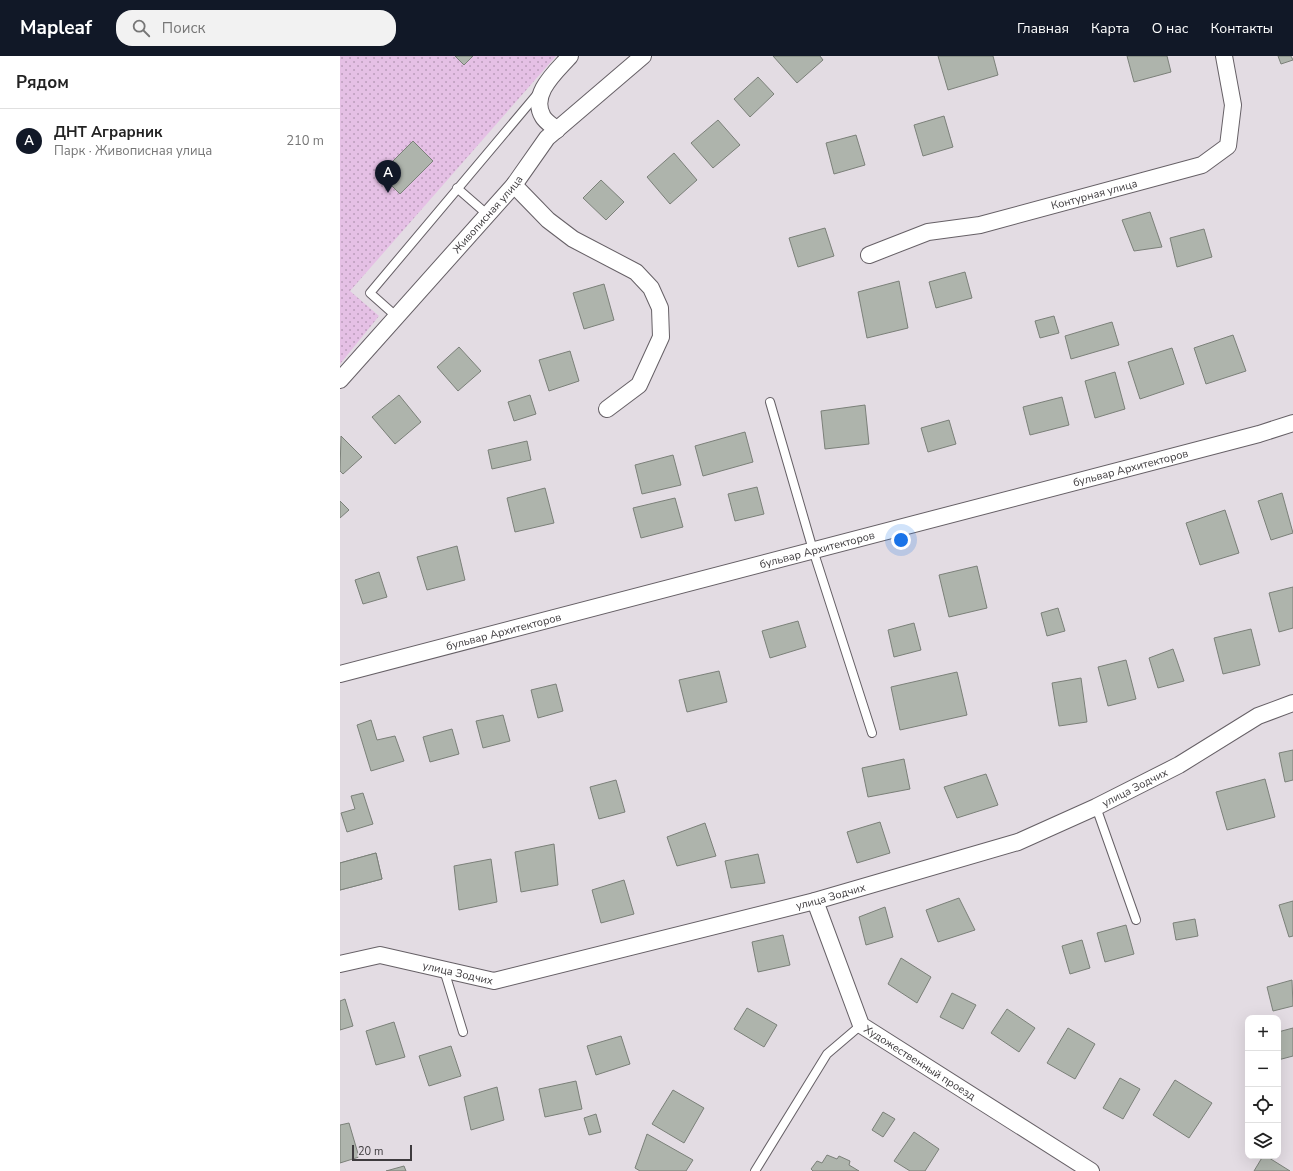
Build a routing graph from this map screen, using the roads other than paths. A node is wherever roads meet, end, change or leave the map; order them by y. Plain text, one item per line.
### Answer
1 (570, 56) edge
2 (643, 56) edge
3 (1224, 56) edge
4 (542, 88) junction
5 (557, 130) junction
6 (514, 185) junction
7 (457, 188) junction
8 (488, 215) junction
9 (869, 255) dead end
10 (397, 317) junction
11 (340, 380) edge
12 (770, 402) dead end
13 (607, 409) dead end
14 (1293, 423) edge
15 (813, 550) junction
16 (340, 674) edge
17 (1293, 703) edge
18 (872, 733) dead end
19 (1096, 807) junction
20 (814, 901) junction
21 (1136, 920) dead end
22 (340, 964) edge
23 (444, 970) junction
24 (861, 1025) junction
25 (463, 1032) dead end
26 (755, 1171) edge
27 (1091, 1171) edge

1 - 4 street
2 - 5 street, Живописная улица
3 - 9 street, Контурная улица
4 - 5 street
4 - 7 lane
5 - 6 street, Живописная улица
6 - 8 street, Живописная улица
6 - 13 street
7 - 8 lane
7 - 10 lane
8 - 10 street, Живописная улица
10 - 11 street, Живописная улица
12 - 15 lane
14 - 15 street, бульвар Архитекторов
15 - 16 street, бульвар Архитекторов
15 - 18 lane
17 - 19 street, улица Зодчих
19 - 20 street, улица Зодчих
19 - 21 lane
20 - 23 street, улица Зодчих
20 - 24 street, Художественный проезд
22 - 23 street, улица Зодчих
23 - 25 lane
24 - 26 lane
24 - 27 street, Художественный проезд

